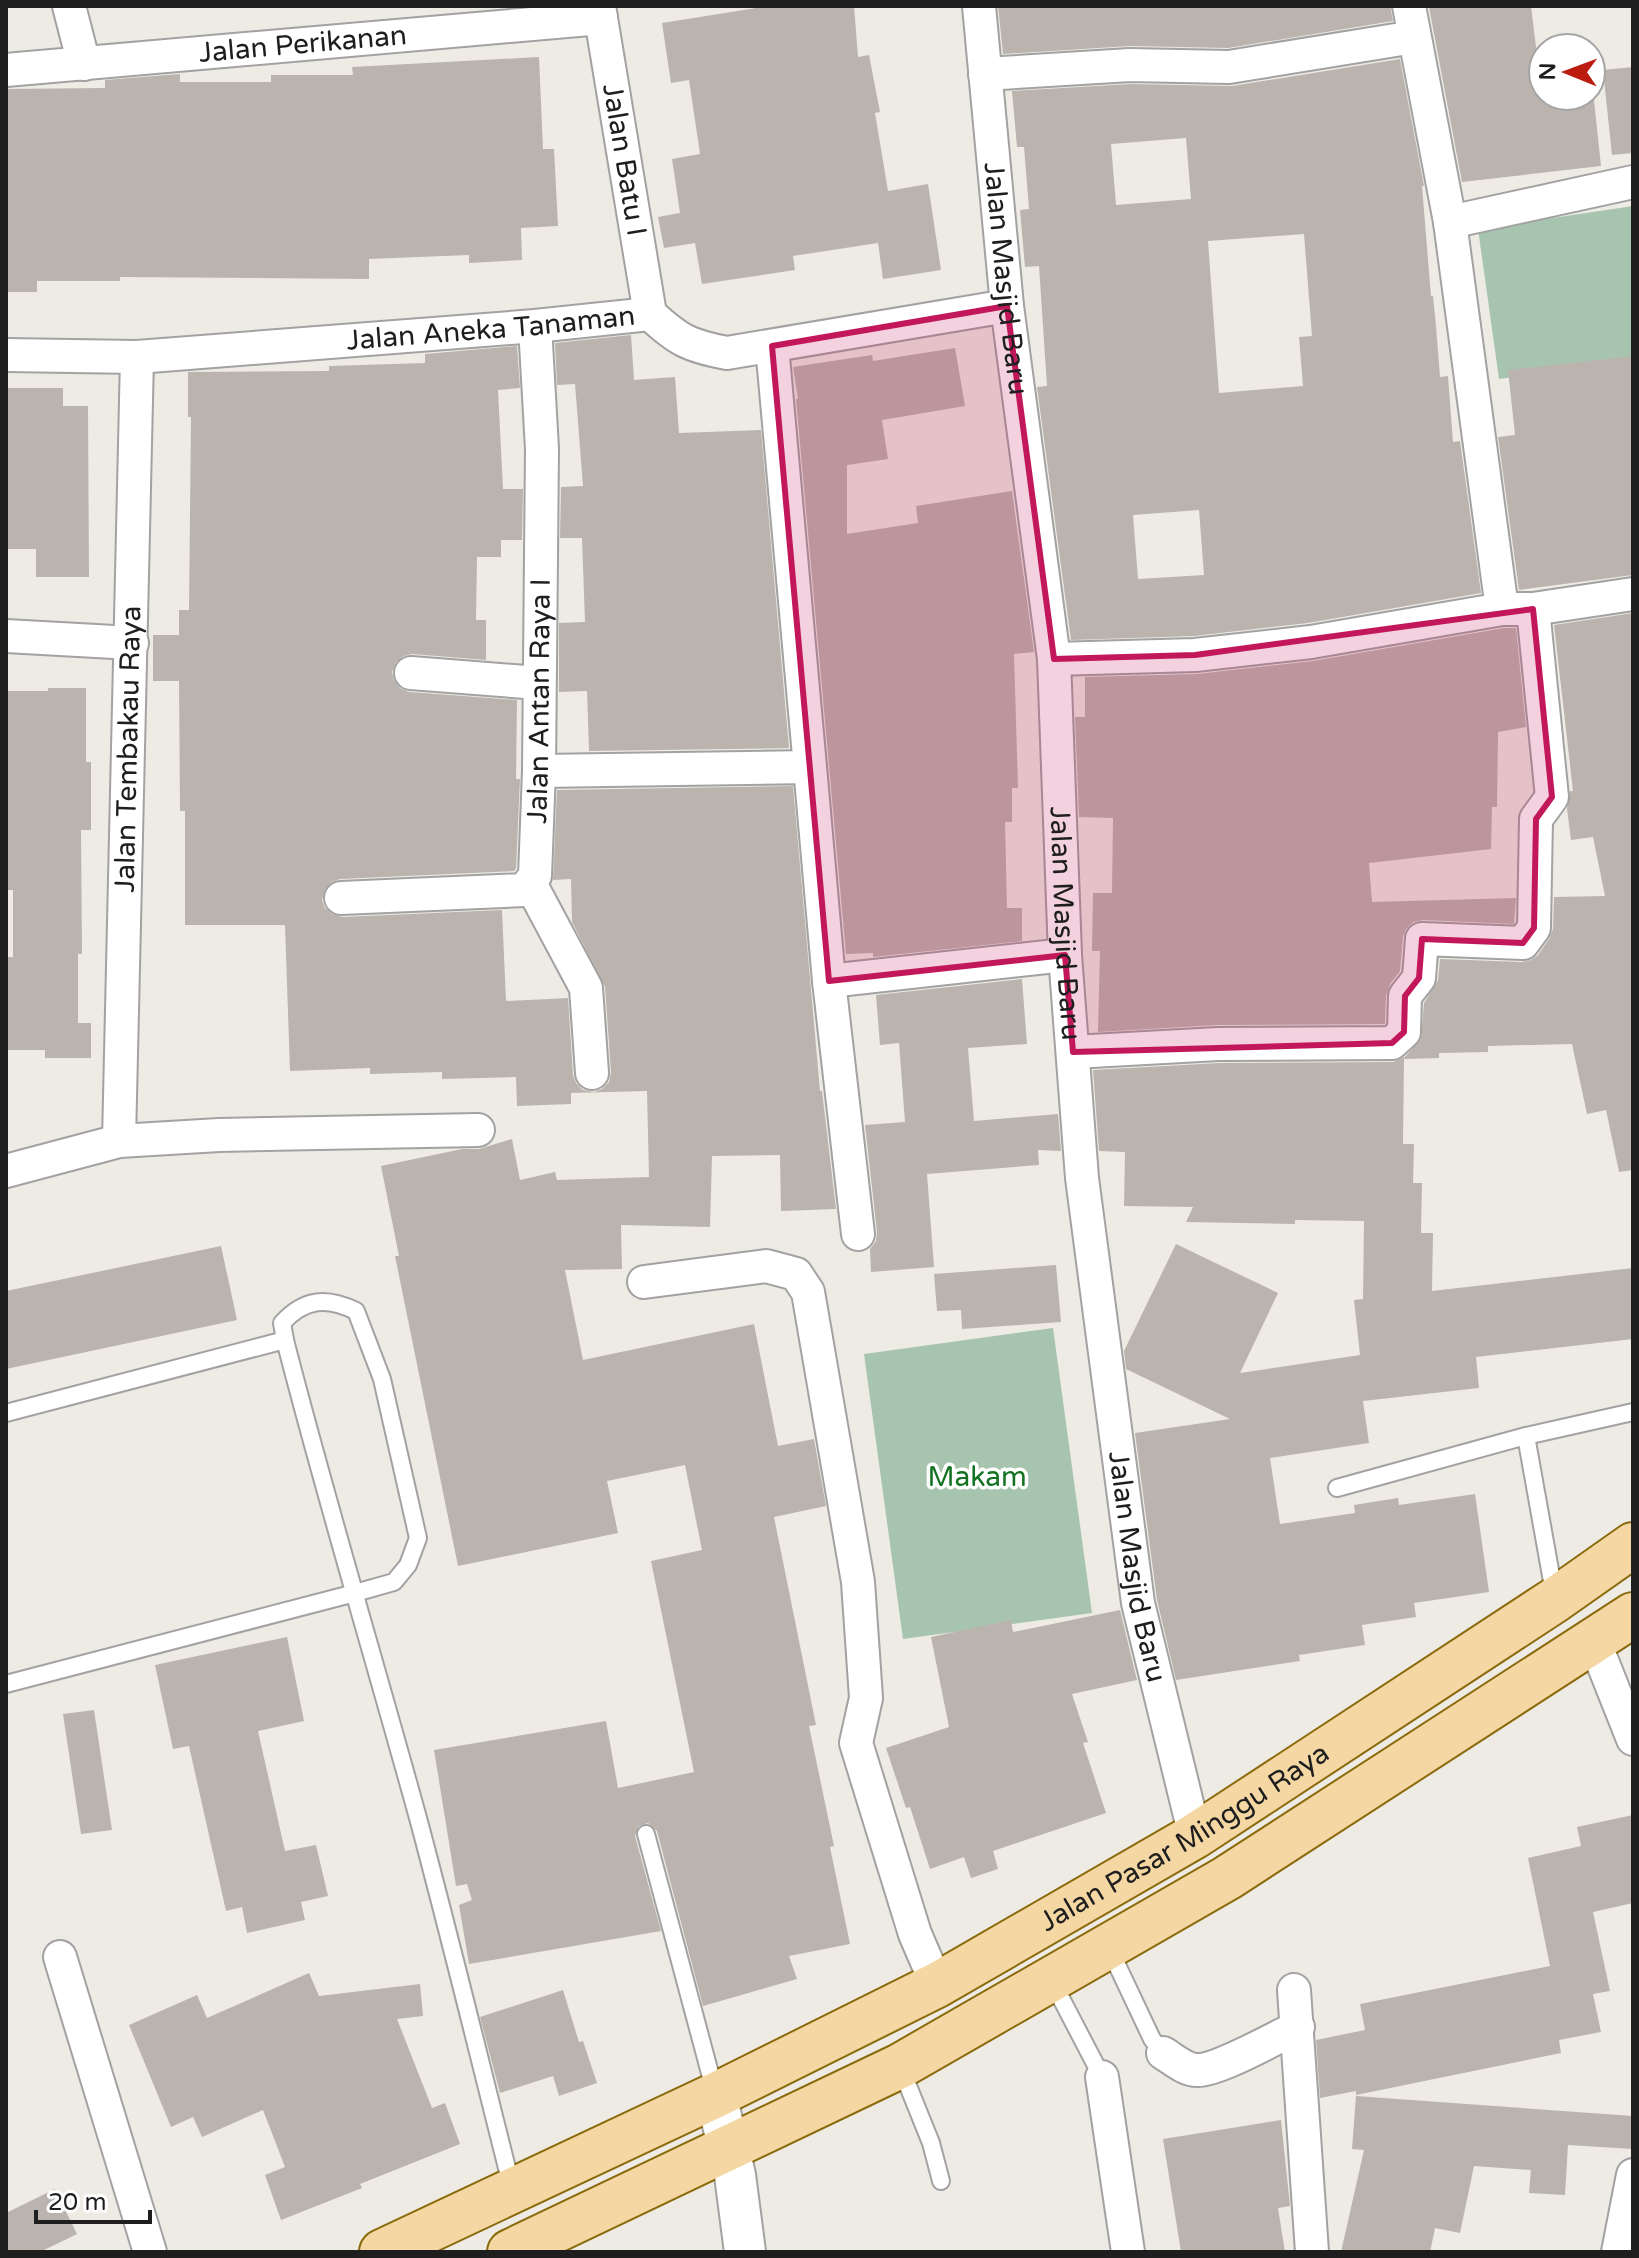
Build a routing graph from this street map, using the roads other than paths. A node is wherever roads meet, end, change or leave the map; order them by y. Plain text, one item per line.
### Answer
1 (69, 6) edge
2 (979, 6) edge
3 (600, 12) edge
4 (1412, 22) edge
5 (84, 64) junction
6 (6, 70) edge
7 (985, 74) junction
8 (1633, 182) edge
9 (1450, 222) junction
10 (1007, 306) junction
11 (650, 314) junction
12 (535, 326) junction
13 (772, 346) junction
14 (6, 355) edge
15 (137, 357) junction
16 (1633, 594) edge
17 (1517, 609) junction
18 (6, 636) edge
19 (132, 643) junction
20 (1054, 659) junction
21 (411, 673) dead end
22 (538, 683) junction
23 (810, 767) junction
24 (539, 771) junction
25 (531, 885) junction
26 (341, 898) dead end
27 (1065, 955) junction
28 (829, 981) junction
29 (1073, 1052) junction
30 (592, 1073) dead end
31 (478, 1130) dead end
32 (119, 1141) junction
33 (6, 1171) edge
34 (858, 1234) dead end
35 (644, 1282) dead end
36 (285, 1340) junction
37 (1633, 1412) edge
38 (6, 1413) edge
39 (1526, 1436) junction
40 (1337, 1488) dead end
41 (1633, 1545) edge
42 (355, 1593) junction
43 (1555, 1600) junction
44 (1633, 1615) edge
45 (1602, 1661) junction
46 (6, 1684) edge
47 (1630, 1731) edge
48 (646, 1834) dead end
49 (1195, 1836) junction
50 (60, 1957) dead end
51 (1116, 1960) junction
52 (937, 1985) junction
53 (1056, 1989) junction
54 (1294, 1990) dead end
55 (1298, 2027) junction
56 (1157, 2046) joint
57 (1098, 2069) joint
58 (905, 2078) junction
59 (716, 2095) junction
60 (732, 2162) junction
61 (1633, 2175) edge
62 (941, 2181) dead end
63 (513, 2190) junction
64 (745, 2245) edge
65 (397, 2249) edge
66 (150, 2252) edge
67 (510, 2252) edge
68 (1128, 2252) edge
69 (1312, 2252) edge
70 (1618, 2252) edge

1 - 5 street
2 - 7 street, Jalan Masjid Baru
3 - 5 street, Jalan Perikanan
3 - 11 street, Jalan Batu I
4 - 7 street
4 - 9 street
5 - 6 street, Jalan Perikanan
7 - 10 street, Jalan Masjid Baru
8 - 9 street
9 - 17 street
10 - 13 street, Jalan Aneka Tanaman
10 - 20 street, Jalan Masjid Baru
11 - 12 street, Jalan Aneka Tanaman
11 - 13 street, Jalan Aneka Tanaman
12 - 15 street, Jalan Aneka Tanaman
12 - 22 street, Jalan Antan Raya I
13 - 23 street
14 - 15 street, Jalan Aneka Tanaman
15 - 19 street, Jalan Tembakau Raya
16 - 17 street
17 - 20 street
17 - 29 street
18 - 19 street
19 - 32 street, Jalan Tembakau Raya
20 - 27 street, Jalan Masjid Baru
21 - 22 street
22 - 24 street, Jalan Antan Raya I
23 - 24 street
23 - 28 street
24 - 25 street, Jalan Antan Raya I
25 - 26 street
25 - 30 street
27 - 28 street
27 - 29 street, Jalan Masjid Baru
28 - 34 street
29 - 49 street, Jalan Masjid Baru
31 - 32 street
32 - 33 street
35 - 52 street
36 - 38 lane
36 - 42 lane
36 - 42 lane
37 - 39 lane
39 - 40 lane
39 - 43 lane
41 - 43 main road, Jalan Pasar Minggu Raya
42 - 46 lane
42 - 63 lane
43 - 49 main road, Jalan Pasar Minggu Raya
44 - 45 main road, Jalan Pasar Minggu Raya
45 - 47 street
45 - 51 main road, Jalan Pasar Minggu Raya
48 - 59 lane
49 - 52 main road, Jalan Pasar Minggu Raya
50 - 66 street
51 - 53 main road, Jalan Pasar Minggu Raya
51 - 56 lane
52 - 59 main road, Jalan Pasar Minggu Raya
53 - 57 lane
53 - 58 main road, Jalan Pasar Minggu Raya
54 - 55 street
55 - 56 street
55 - 69 street
57 - 68 street
58 - 60 main road, Jalan Pasar Minggu Raya
58 - 62 lane
59 - 60 street
59 - 63 main road, Jalan Pasar Minggu Raya
60 - 64 street
60 - 67 main road, Jalan Pasar Minggu Raya
61 - 70 street
63 - 65 main road, Jalan Pasar Minggu Raya

